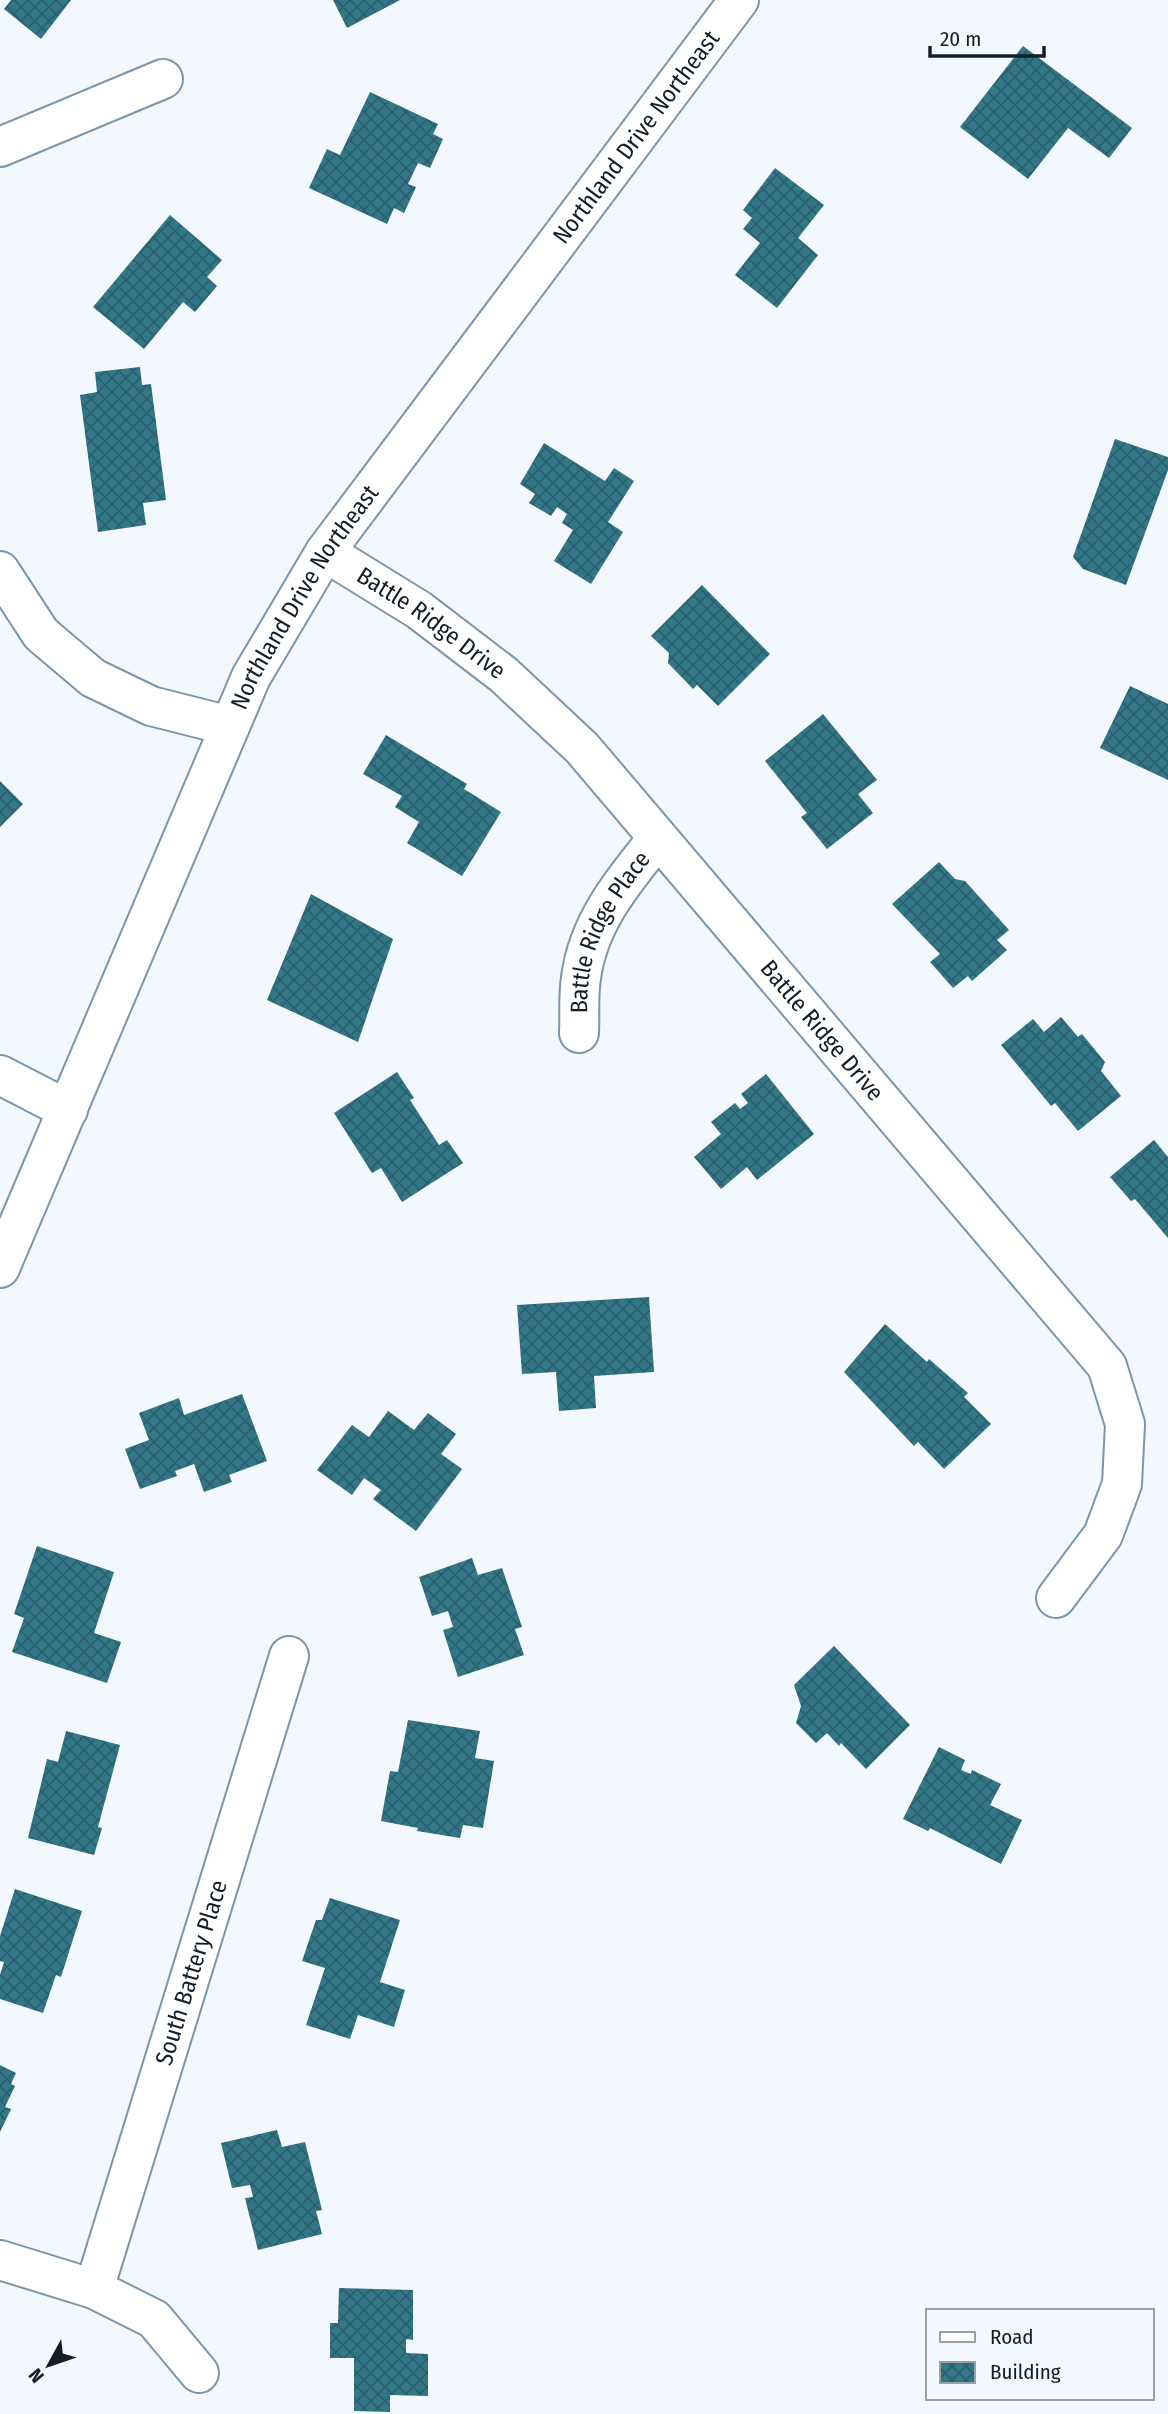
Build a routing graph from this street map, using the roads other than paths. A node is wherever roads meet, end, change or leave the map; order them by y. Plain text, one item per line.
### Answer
1 (739, 0) edge
2 (163, 79) dead end
3 (0, 147) edge
4 (325, 552) junction
5 (0, 571) edge
6 (230, 726) junction
7 (658, 838) junction
8 (579, 1033) dead end
9 (0, 1075) edge
10 (68, 1110) junction
11 (0, 1268) edge
12 (1056, 1598) dead end
13 (289, 1656) dead end
14 (0, 2260) edge
15 (94, 2289) junction
16 (199, 2373) dead end

1 - 4 street, Northland Drive Northeast
2 - 3 street
4 - 6 street, Northland Drive Northeast
4 - 7 street, Battle Ridge Drive
5 - 6 street
6 - 10 street, Northland Drive Northeast
7 - 8 street, Battle Ridge Place
7 - 12 street, Battle Ridge Drive
9 - 10 street
10 - 11 street, Northland Drive Northeast
13 - 15 street, South Battery Place
14 - 15 street
15 - 16 street

